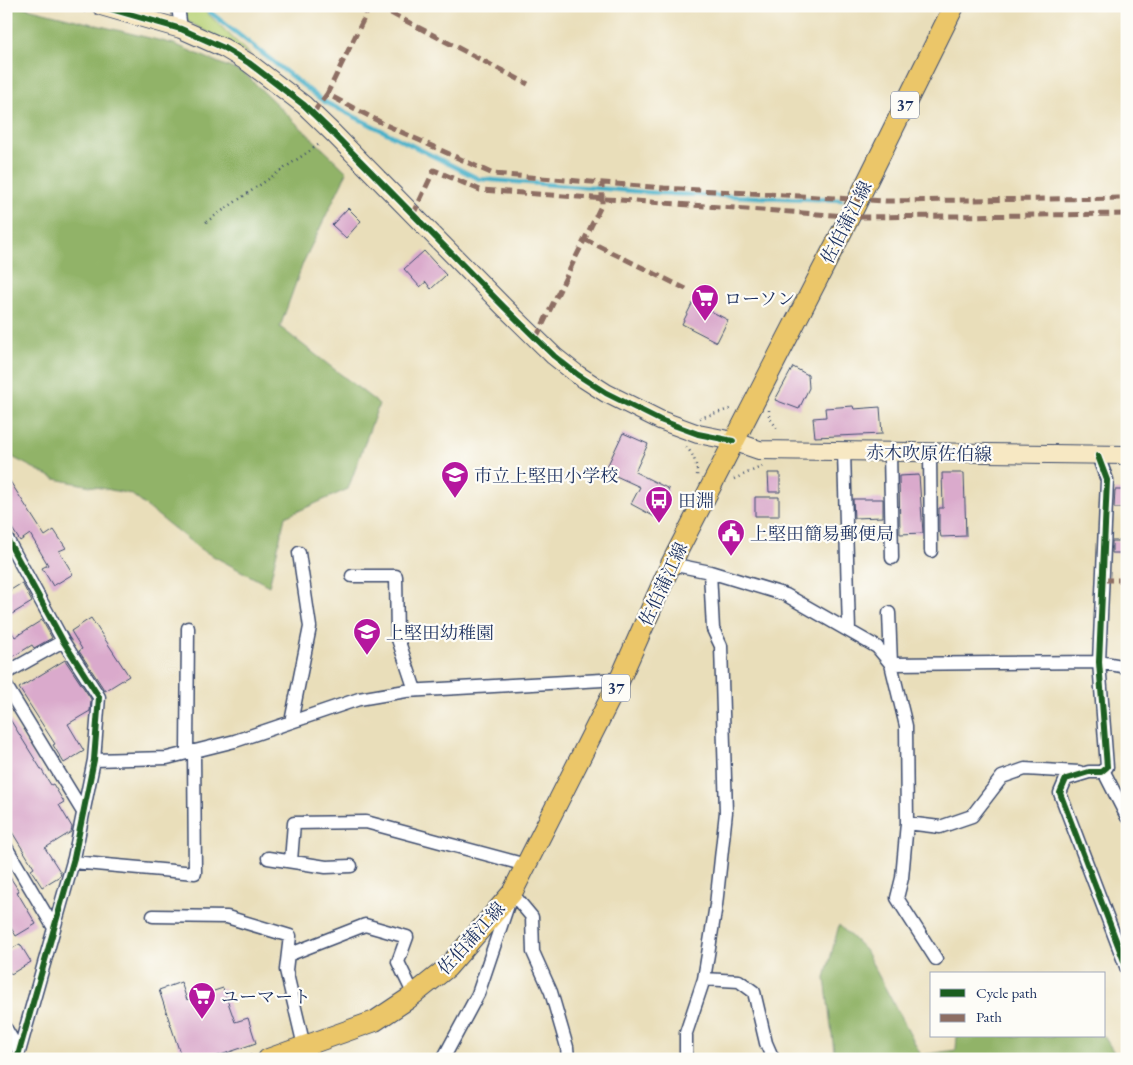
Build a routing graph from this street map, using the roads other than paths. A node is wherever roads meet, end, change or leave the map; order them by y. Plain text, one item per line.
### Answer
1 (178, 6) edge
2 (954, 6) edge
3 (96, 10) edge
4 (180, 28) junction
5 (733, 441) junction
6 (844, 452) junction
7 (890, 452) junction
8 (930, 453) junction
9 (1127, 455) edge
10 (1098, 456) junction
11 (6, 536) edge
12 (931, 551) dead end
13 (299, 554) dead end
14 (892, 558) dead end
15 (671, 564) junction
16 (710, 572) junction
17 (352, 576) dead end
18 (889, 613) dead end
19 (188, 628) dead end
20 (849, 631) junction
21 (63, 641) junction
22 (1099, 662) junction
23 (891, 664) junction
24 (1127, 667) edge
25 (6, 673) edge
26 (620, 679) junction
27 (6, 686) edge
28 (415, 690) junction
29 (291, 722) junction
30 (191, 752) junction
31 (94, 760) junction
32 (1103, 770) junction
33 (1089, 772) junction
34 (84, 812) junction
35 (1127, 817) edge
36 (907, 823) junction
37 (6, 847) edge
38 (268, 858) dead end
39 (291, 860) junction
40 (73, 862) junction
41 (526, 865) junction
42 (351, 866) dead end
43 (512, 893) junction
44 (153, 916) dead end
45 (54, 928) junction
46 (288, 955) junction
47 (936, 960) dead end
48 (1127, 969) edge
49 (704, 979) junction
50 (414, 995) junction
51 (6, 1029) edge
52 (304, 1046) junction
53 (18, 1055) edge
54 (264, 1056) edge
55 (443, 1059) edge
56 (568, 1059) edge
57 (686, 1059) edge
58 (773, 1059) edge

1 - 4 street
2 - 5 main road, 佐伯蒲江線 / 37
3 - 4 street, 赤木吹原佐伯線
4 - 5 street, 赤木吹原佐伯線
5 - 6 street, 赤木吹原佐伯線
5 - 15 main road, 佐伯蒲江線 / 37
6 - 7 street, 赤木吹原佐伯線
6 - 20 street
7 - 8 street, 赤木吹原佐伯線
7 - 14 street
8 - 10 street, 赤木吹原佐伯線
8 - 12 street
9 - 10 street, 赤木吹原佐伯線
10 - 22 street
11 - 21 street
13 - 29 street
15 - 16 street
15 - 26 main road, 佐伯蒲江線 / 37
16 - 20 street
16 - 49 street
17 - 28 street
18 - 23 street
19 - 30 street
20 - 23 street
21 - 25 street
21 - 31 street
22 - 23 street
22 - 24 street
22 - 32 street
23 - 36 street
26 - 28 street
26 - 41 main road, 佐伯蒲江線 / 37
27 - 34 street
28 - 29 street
29 - 30 street
30 - 31 street
30 - 40 street
31 - 34 street
32 - 33 street
32 - 35 street
33 - 36 street
33 - 48 street
34 - 40 street
36 - 47 street
37 - 45 street
38 - 39 street
39 - 41 street
39 - 42 street
40 - 45 street
41 - 43 main road, 佐伯蒲江線 / 37
43 - 50 main road, 佐伯蒲江線 / 37
43 - 55 street
43 - 56 street
44 - 46 street
45 - 53 street
46 - 50 street
46 - 52 street
49 - 57 street
49 - 58 street
50 - 52 main road, 佐伯蒲江線 / 37
51 - 53 street
52 - 54 main road, 佐伯蒲江線 / 37

